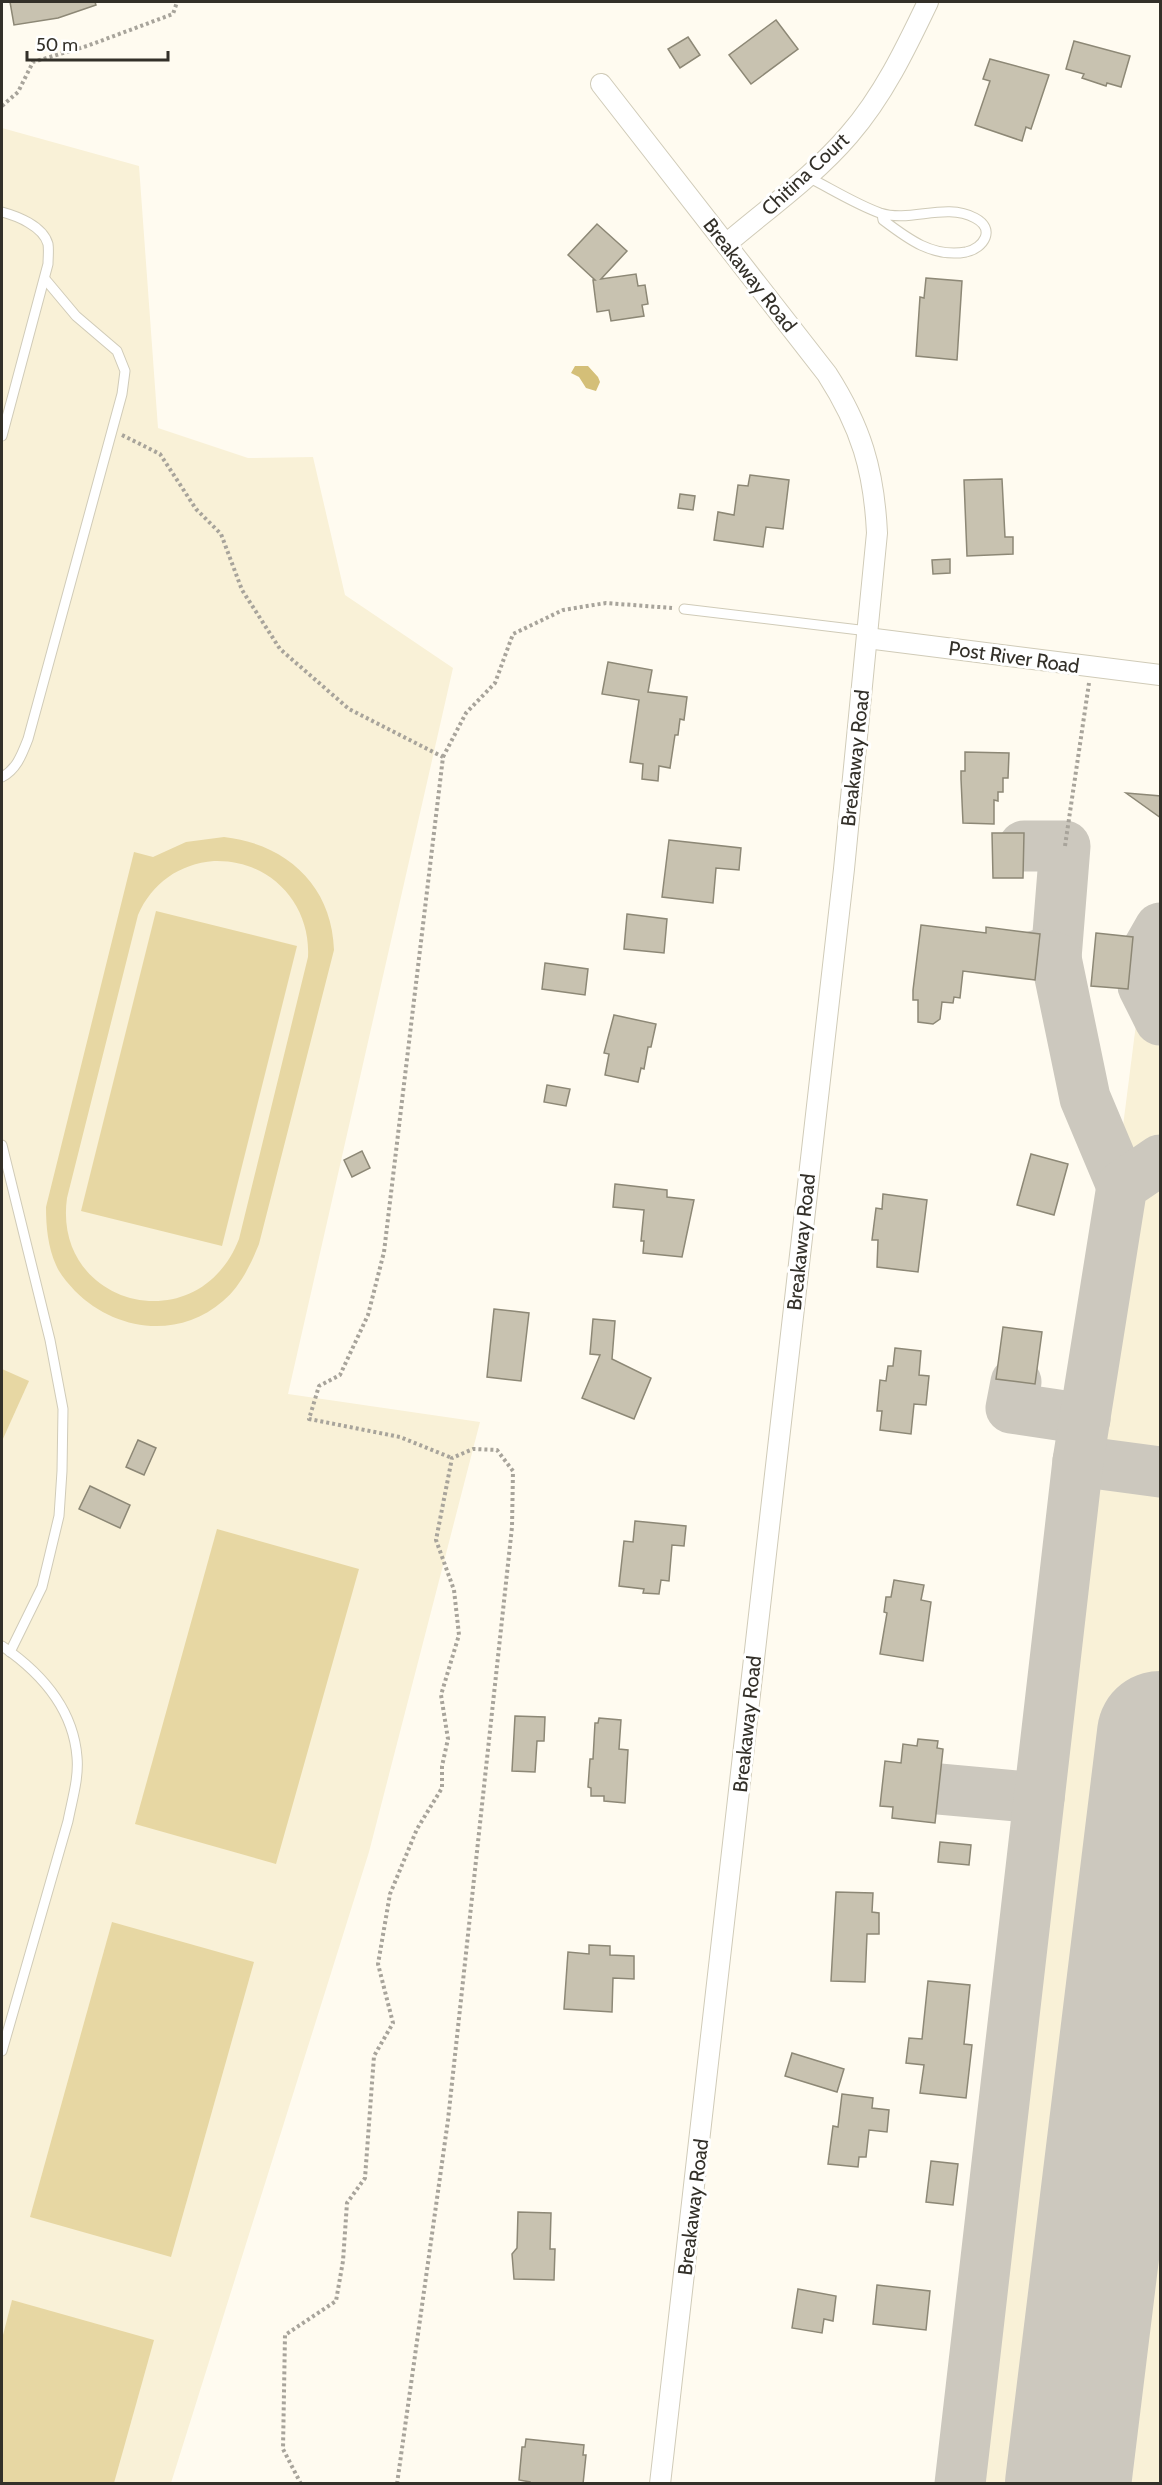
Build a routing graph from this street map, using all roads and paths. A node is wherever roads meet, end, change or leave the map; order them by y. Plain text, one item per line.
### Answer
1 (177, 2) edge
2 (928, 2) edge
3 (601, 84) dead end
4 (2, 106) edge
5 (806, 176) junction
6 (2, 212) edge
7 (882, 213) junction
8 (726, 244) junction
9 (45, 279) junction
10 (112, 430) junction
11 (2, 436) edge
12 (684, 609) joint
13 (868, 634) junction
14 (1091, 668) junction
15 (1161, 675) edge
16 (443, 757) junction
17 (2, 777) edge
18 (1065, 846) dead end
19 (2, 1145) edge
20 (452, 1458) junction
21 (2, 1646) edge
22 (10, 1652) junction
23 (5, 2021) edge
24 (2, 2051) edge
25 (301, 2484) edge
26 (397, 2484) edge
27 (660, 2484) edge

1 - 4 path
2 - 5 street, Chitina Court
3 - 8 street, Breakaway Road
5 - 7 lane
5 - 8 street, Chitina Court
6 - 9 lane
7 - 7 lane
8 - 13 street, Breakaway Road
9 - 10 lane
9 - 11 lane
10 - 16 path
10 - 17 lane
12 - 13 lane
12 - 16 path
13 - 14 street, Post River Road
13 - 27 street, Breakaway Road
14 - 15 street, Post River Road
14 - 18 path
16 - 20 path
19 - 22 lane
20 - 25 path
20 - 26 path
21 - 22 lane
22 - 23 lane
23 - 24 lane

